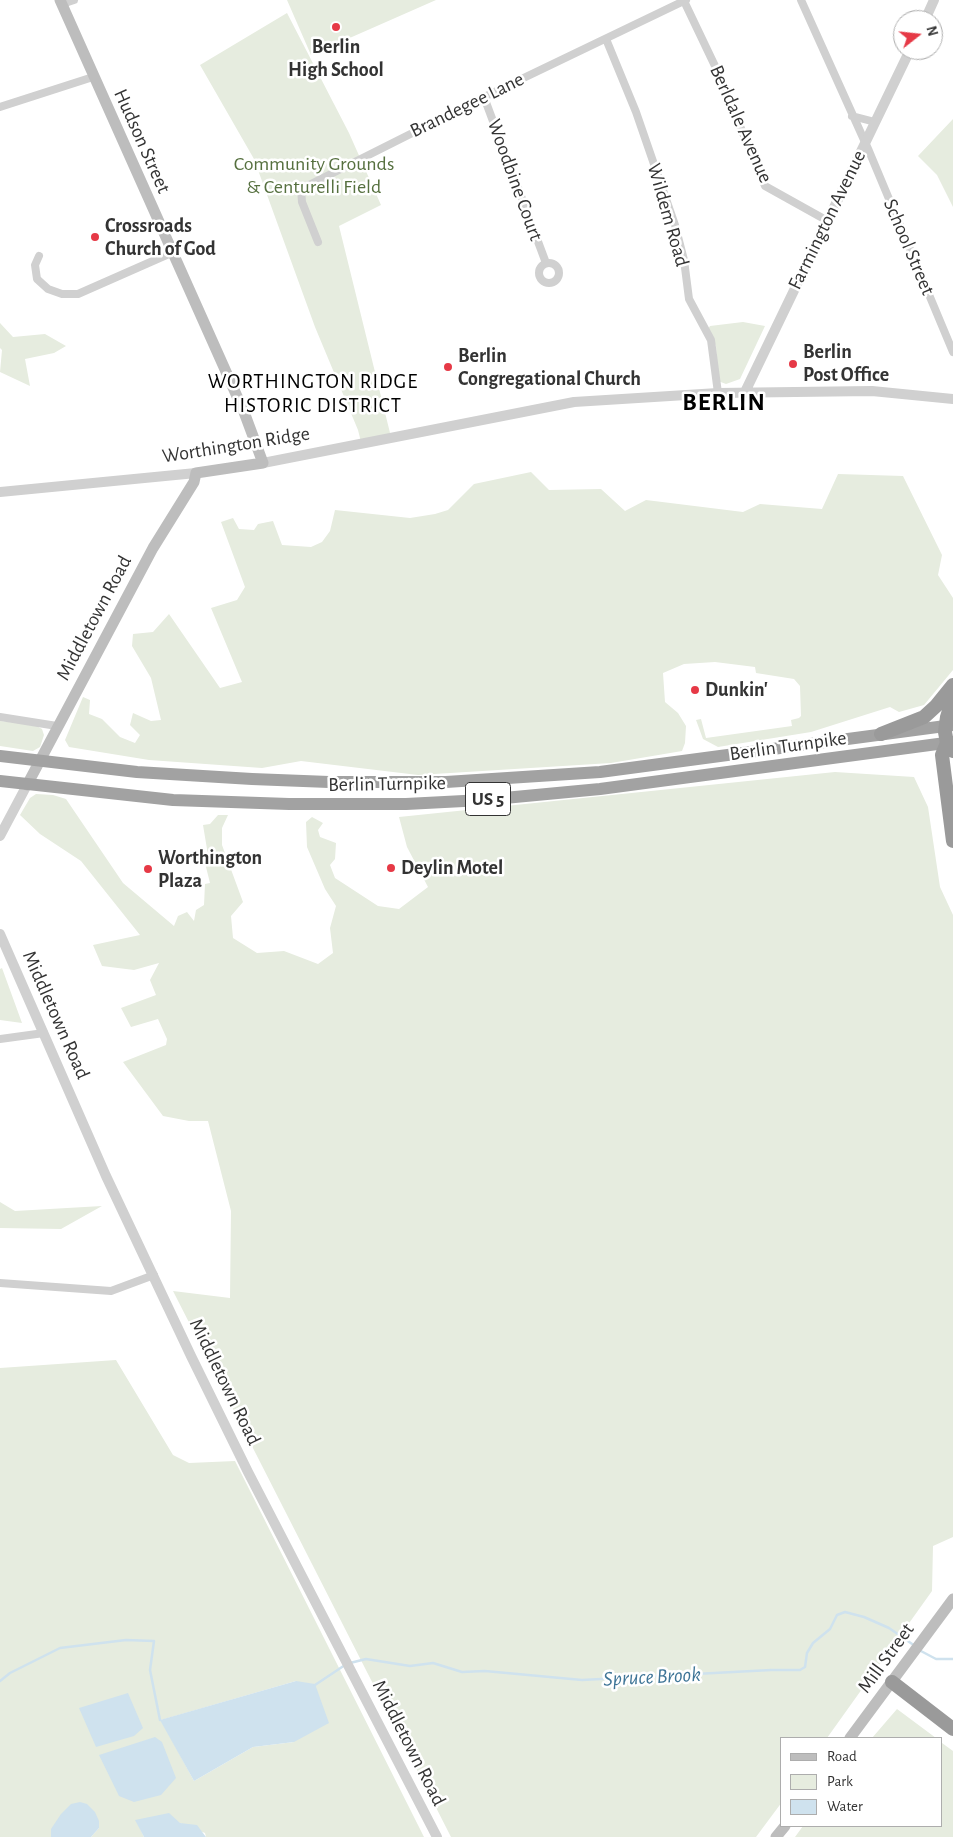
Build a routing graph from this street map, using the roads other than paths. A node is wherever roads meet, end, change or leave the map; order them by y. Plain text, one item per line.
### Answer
1 (74, 0) edge
2 (685, 0) edge
3 (801, 0) edge
4 (61, 2) edge
5 (606, 39) junction
6 (905, 60) edge
7 (93, 77) junction
8 (484, 96) junction
9 (0, 107) edge
10 (852, 116) junction
11 (875, 122) junction
12 (864, 142) junction
13 (826, 220) junction
14 (318, 242) dead end
15 (171, 253) junction
16 (39, 256) dead end
17 (546, 263) dead end
18 (953, 352) edge
19 (745, 392) junction
20 (718, 393) junction
21 (953, 399) edge
22 (263, 463) junction
23 (196, 473) junction
24 (0, 492) edge
25 (953, 685) edge
26 (953, 698) edge
27 (0, 716) edge
28 (949, 725) edge
29 (57, 726) junction
30 (880, 734) junction
31 (951, 745) edge
32 (0, 756) edge
33 (40, 762) junction
34 (0, 780) edge
35 (27, 785) junction
36 (0, 836) edge
37 (953, 841) edge
38 (0, 934) edge
39 (44, 1032) junction
40 (0, 1039) edge
41 (154, 1275) junction
42 (0, 1282) edge
43 (953, 1599) edge
44 (892, 1682) junction
45 (953, 1729) edge
46 (851, 1737) edge
47 (437, 1837) edge

1 - 4 street
2 - 5 street, Brandegee Lane
2 - 13 street, Berldale Avenue
3 - 10 street, School Street
4 - 7 main road, Hudson Street
5 - 8 street, Brandegee Lane
5 - 20 street, Wildem Road
6 - 11 street, Farmington Avenue
7 - 9 street
7 - 15 main road, Hudson Street
8 - 14 street, Brandegee Lane
8 - 17 street, Woodbine Court
10 - 11 street
10 - 12 street, School Street
11 - 12 street, Farmington Avenue
12 - 13 street, Farmington Avenue
12 - 18 street, School Street
13 - 19 street, Farmington Avenue
15 - 16 street
15 - 22 main road, Hudson Street
19 - 20 street, Worthington Ridge
19 - 21 street, Worthington Ridge
20 - 22 street, Worthington Ridge
22 - 23 main road, Worthington Ridge
23 - 24 street, Worthington Ridge
23 - 29 main road, Middletown Road
25 - 30 highway
26 - 28 highway
27 - 29 street
28 - 30 highway, Berlin Turnpike / US 5
28 - 31 highway
29 - 33 main road, Middletown Road
30 - 33 highway, Berlin Turnpike / US 5
31 - 35 highway, Berlin Turnpike / US 5
31 - 37 highway
32 - 33 highway, Berlin Turnpike / US 5
33 - 35 main road, Middletown Road
34 - 35 highway, Berlin Turnpike / US 5
35 - 36 street, Middletown Road
38 - 39 street, Middletown Road
39 - 40 street
39 - 41 street, Middletown Road
41 - 42 street
41 - 47 street, Middletown Road
43 - 44 main road, Mill Street
44 - 45 highway
44 - 46 main road, Mill Street

